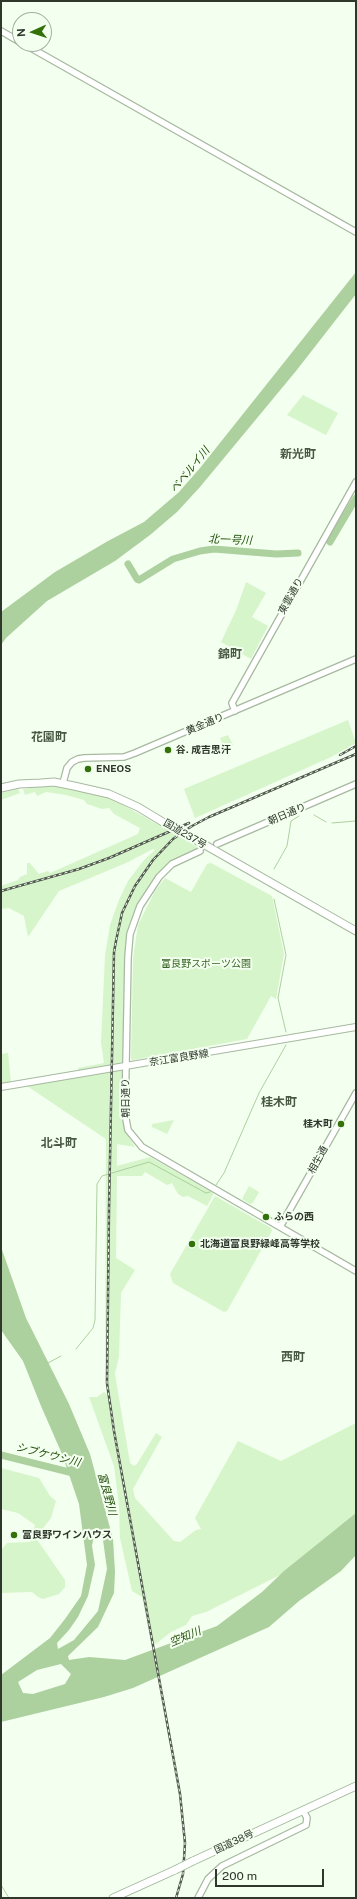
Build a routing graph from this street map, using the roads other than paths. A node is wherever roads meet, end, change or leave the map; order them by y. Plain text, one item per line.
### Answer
1 (1, 31) edge
2 (12, 37) edge
3 (38, 52) edge
4 (356, 232) edge
5 (356, 482) edge
6 (356, 659) edge
7 (235, 711) junction
8 (63, 783) junction
9 (356, 784) edge
10 (1, 788) edge
11 (218, 844) dead end
12 (200, 852) dead end
13 (356, 931) edge
14 (356, 1027) edge
15 (126, 1066) junction
16 (1, 1087) edge
17 (356, 1093) edge
18 (280, 1227) junction
19 (356, 1271) edge
20 (356, 1786) edge
21 (303, 1810) junction
22 (113, 1898) edge
23 (198, 1898) edge

1 - 2 street
3 - 4 street
5 - 7 street, 東雲通り
6 - 7 street, 黄金通り
7 - 8 street, 黄金通り
8 - 10 highway, 国道237号
8 - 13 highway, 国道237号, bridge
9 - 11 street, 朝日通り
12 - 15 street, 朝日通り
14 - 15 main road, 奈江富良野線
15 - 16 main road, 奈江富良野線
15 - 18 street, 朝日通り
17 - 18 street, 相生通
18 - 19 street, 朝日通り
20 - 21 highway, 国道38号
21 - 22 highway, 国道38号, bridge
21 - 23 street

